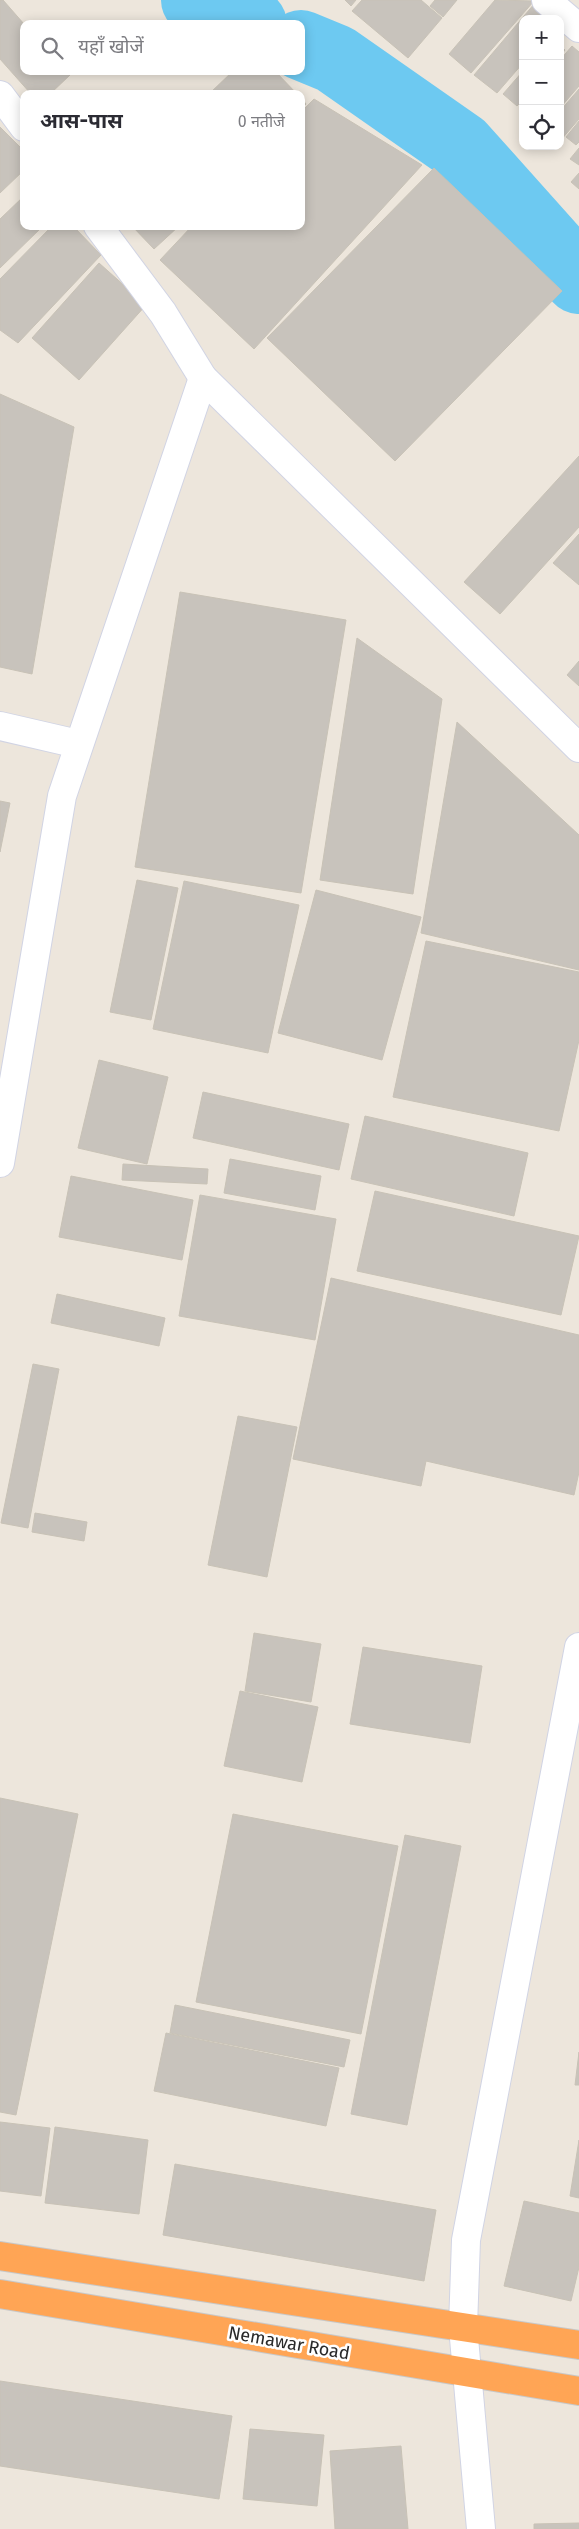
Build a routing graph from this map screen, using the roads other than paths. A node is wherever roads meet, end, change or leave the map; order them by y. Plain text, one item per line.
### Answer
1 (546, 0) edge
2 (579, 28) edge
3 (0, 95) edge
4 (20, 122) edge
5 (101, 230) edge
6 (204, 378) junction
7 (0, 726) edge
8 (78, 744) junction
9 (579, 748) edge
10 (0, 1163) edge
11 (579, 1647) edge
12 (0, 2256) edge
13 (0, 2294) edge
14 (463, 2327) junction
15 (579, 2345) edge
16 (468, 2373) junction
17 (579, 2391) edge
18 (481, 2529) edge

1 - 2 street
3 - 4 street
5 - 6 street
6 - 8 street
6 - 9 street
7 - 8 street
8 - 10 street
11 - 14 street
12 - 14 highway
13 - 16 highway, Nemawar Road
14 - 15 highway
14 - 16 street
16 - 17 highway, Nemawar Road
16 - 18 street

